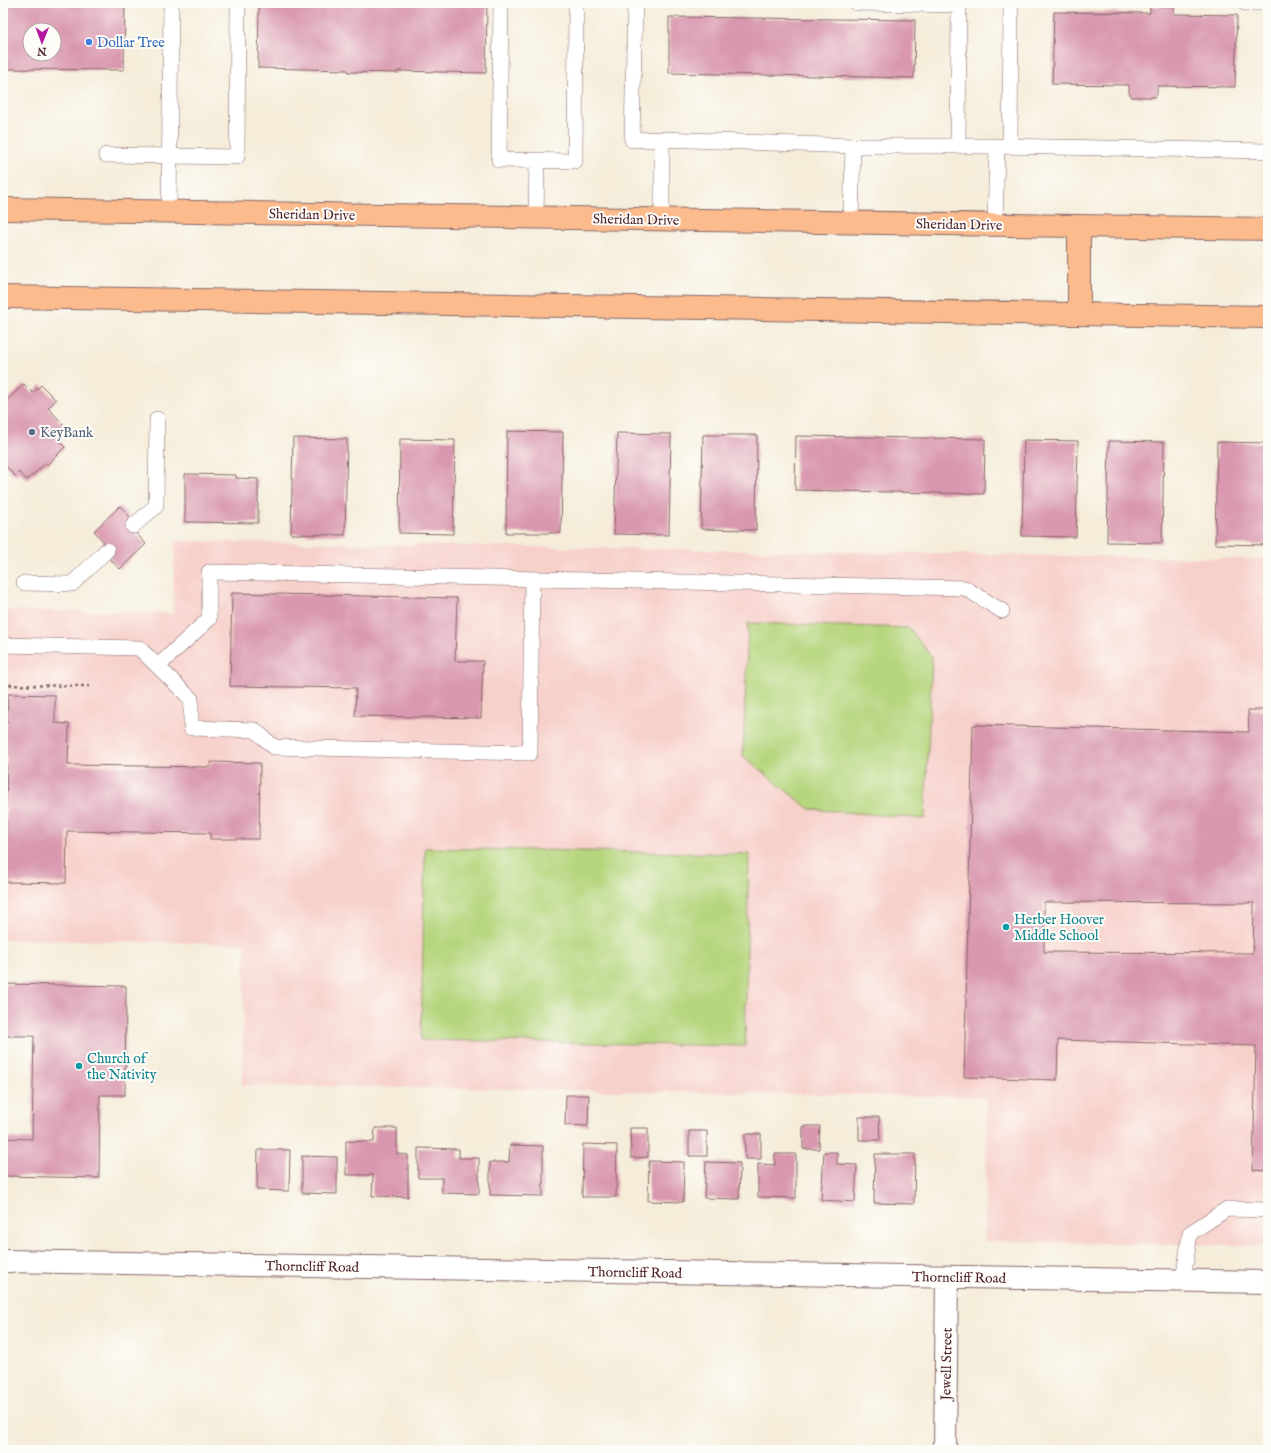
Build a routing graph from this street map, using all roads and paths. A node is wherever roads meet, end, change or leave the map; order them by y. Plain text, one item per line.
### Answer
1 (171, 3) edge
2 (238, 3) edge
3 (501, 3) edge
4 (576, 3) edge
5 (635, 3) edge
6 (856, 3) edge
7 (1011, 3) edge
8 (1245, 3) edge
9 (1268, 3) edge
10 (662, 139) junction
11 (853, 146) junction
12 (958, 146) junction
13 (1004, 146) junction
14 (1268, 151) edge
15 (106, 155) dead end
16 (169, 156) junction
17 (537, 161) junction
18 (3, 209) edge
19 (169, 212) junction
20 (536, 218) junction
21 (662, 219) junction
22 (851, 222) junction
23 (995, 225) junction
24 (1079, 226) junction
25 (1268, 229) edge
26 (3, 297) edge
27 (1079, 314) junction
28 (1268, 316) edge
29 (157, 419) dead end
30 (133, 526) dead end
31 (107, 550) dead end
32 (532, 579) junction
33 (24, 583) dead end
34 (1002, 611) dead end
35 (3, 645) edge
36 (158, 666) junction
37 (3, 685) edge
38 (91, 686) dead end
39 (1268, 1210) edge
40 (3, 1261) edge
41 (947, 1277) junction
42 (1182, 1281) junction
43 (1268, 1282) edge
44 (945, 1450) edge

1 - 16 lane
2 - 16 lane
3 - 17 lane
4 - 17 lane
5 - 10 lane
6 - 12 lane
7 - 13 lane
8 - 9 lane
10 - 11 lane
10 - 21 lane
11 - 12 lane
11 - 22 lane
12 - 13 lane
13 - 14 lane
13 - 23 lane
15 - 16 lane
16 - 19 lane
17 - 20 lane
18 - 19 main road, Sheridan Drive
19 - 20 main road, Sheridan Drive
20 - 21 main road, Sheridan Drive
21 - 22 main road, Sheridan Drive
22 - 23 main road, Sheridan Drive
23 - 24 main road, Sheridan Drive
24 - 25 main road, Sheridan Drive
24 - 27 main road
26 - 27 main road
27 - 28 main road
29 - 30 lane
31 - 33 lane
32 - 34 lane
32 - 36 lane
32 - 36 lane
35 - 36 lane
37 - 38 path
39 - 42 lane
40 - 41 street, Thorncliff Road
41 - 42 street, Thorncliff Road
41 - 44 street, Jewell Street
42 - 43 street, Thorncliff Road

